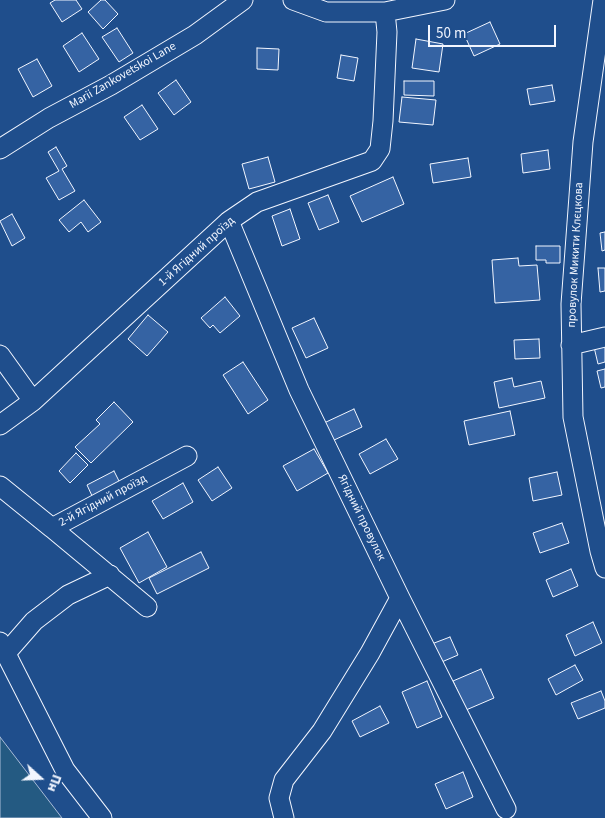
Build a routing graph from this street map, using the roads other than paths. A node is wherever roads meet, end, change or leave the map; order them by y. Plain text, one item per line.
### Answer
1 (243, 0) edge
2 (293, 0) edge
3 (445, 0) edge
4 (603, 0) edge
5 (385, 12) junction
6 (0, 149) edge
7 (228, 221) junction
8 (605, 337) edge
9 (572, 345) junction
10 (0, 355) edge
11 (33, 401) junction
12 (0, 425) edge
13 (187, 456) dead end
14 (0, 486) edge
15 (52, 528) junction
16 (605, 568) edge
17 (110, 575) junction
18 (400, 598) junction
19 (147, 607) dead end
20 (3, 648) edge
21 (506, 809) dead end
22 (102, 818) edge
23 (284, 818) edge

1 - 6 street, Marii Zankovetskoi Lane
2 - 5 street
3 - 5 street
4 - 9 street, провулок Микити Клєцкова
5 - 7 street, 1-й Ягідний проїзд
7 - 11 street, 1-й Ягідний проїзд
7 - 18 street, Ягідний провулок
8 - 9 street
9 - 16 street, провулок Микити Клєцкова
10 - 11 street
11 - 12 street, 1-й Ягідний проїзд
13 - 15 street, 2-й Ягідний проїзд
14 - 15 street, 2-й Ягідний проїзд
15 - 17 street
17 - 19 street
17 - 20 street
18 - 21 street, Ягідний провулок
18 - 23 street
20 - 22 street

